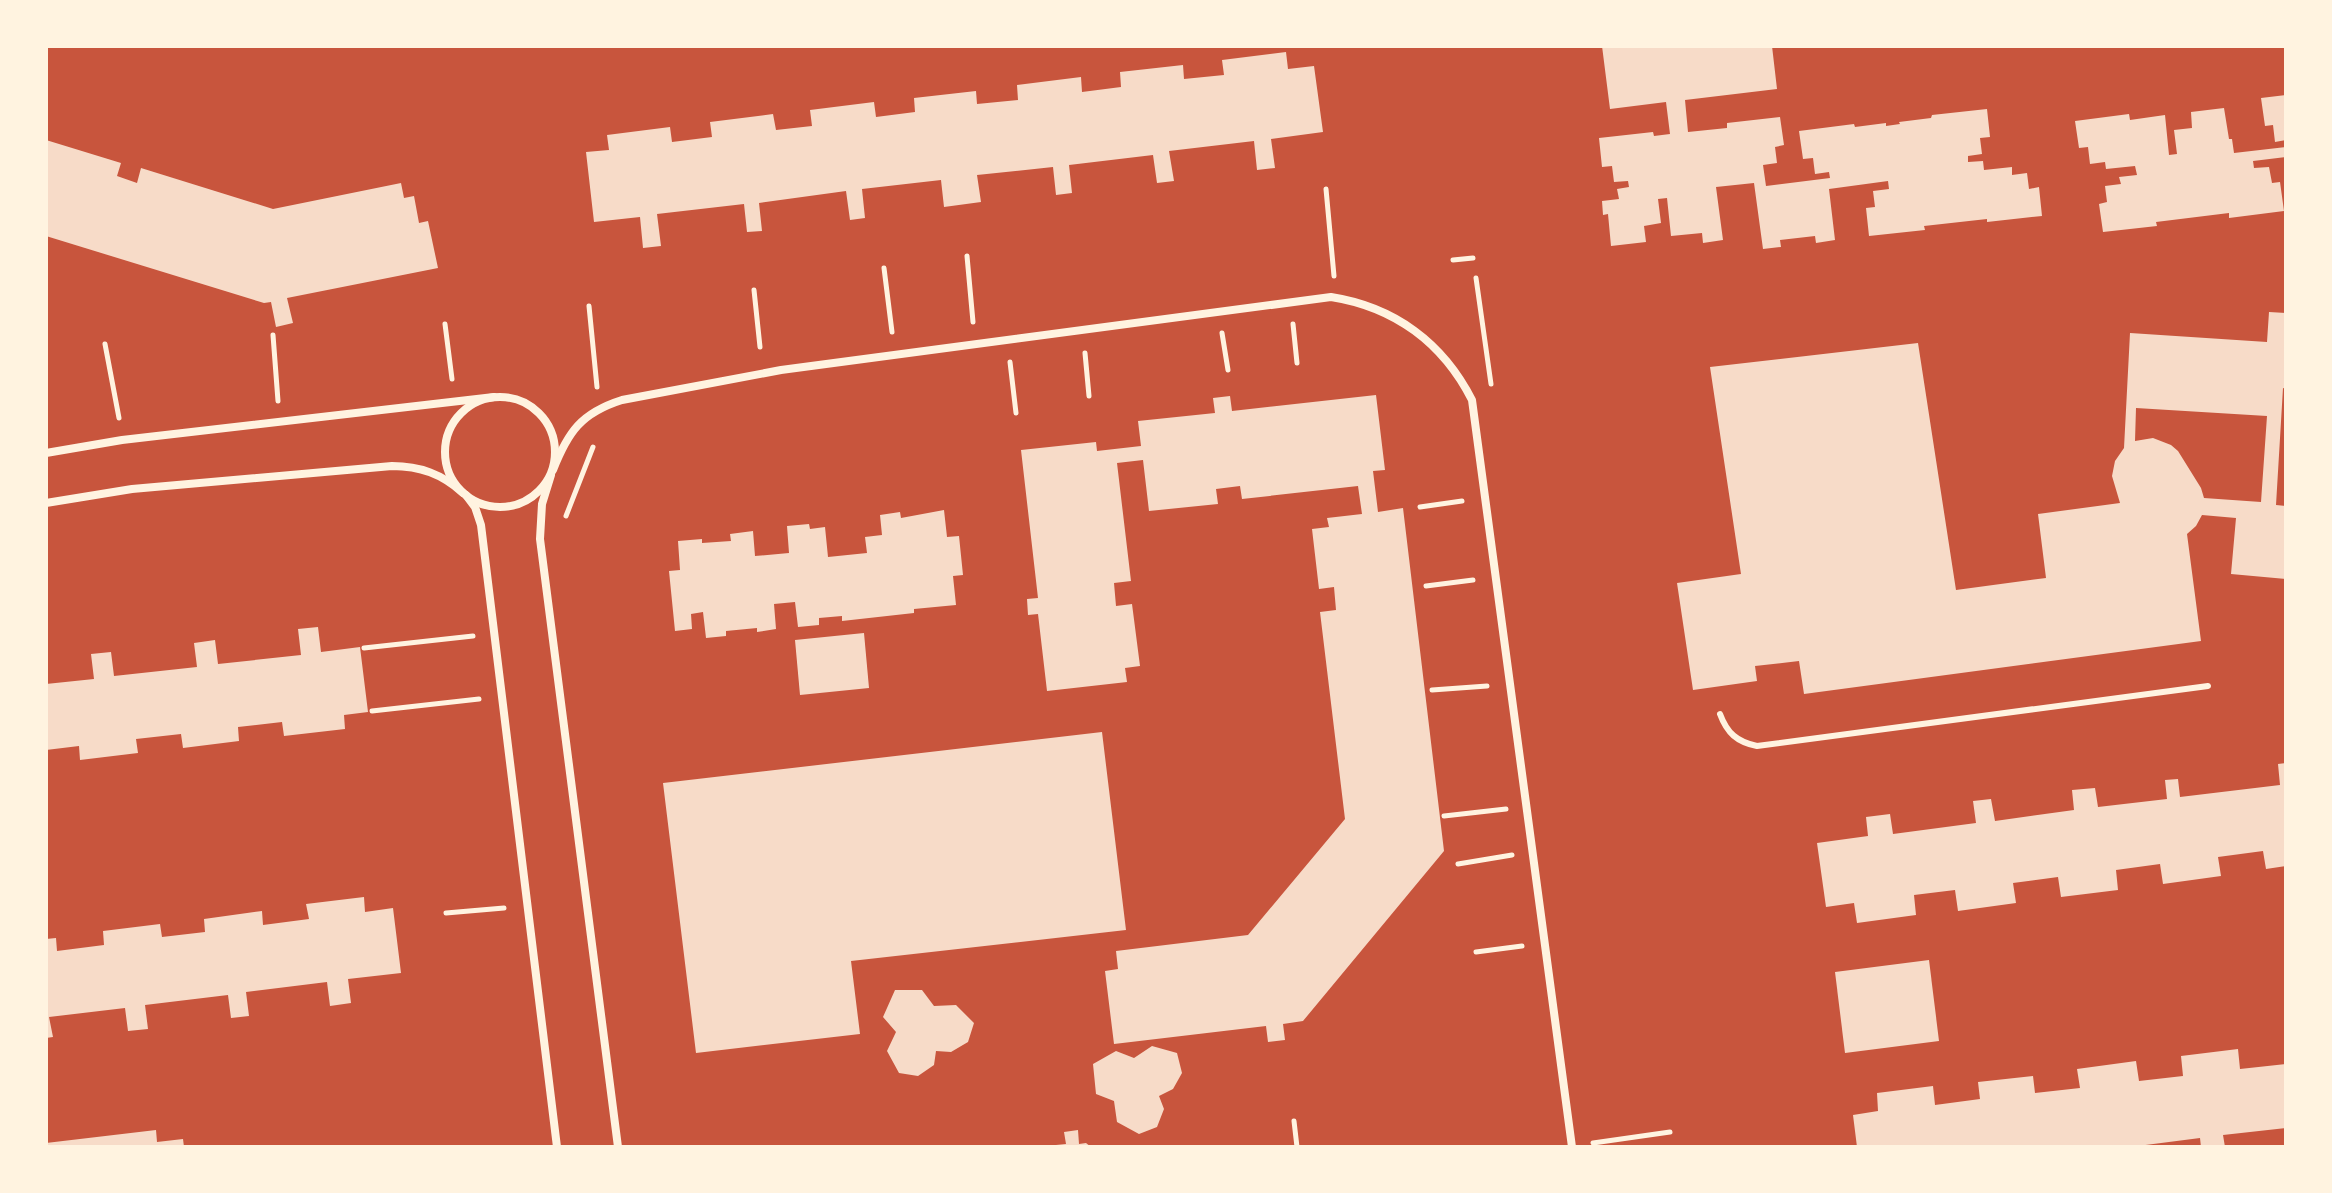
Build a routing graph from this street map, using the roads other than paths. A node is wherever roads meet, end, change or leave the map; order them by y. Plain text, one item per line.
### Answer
1 (494, 397) junction
2 (46, 453) edge
3 (552, 473) junction
4 (464, 494) junction
5 (46, 503) edge
6 (2208, 686) dead end
7 (1720, 714) dead end
8 (1572, 1146) edge
9 (557, 1147) edge
10 (618, 1147) edge

1 - 2 street
1 - 3 street
1 - 4 street
3 - 4 street
3 - 8 street
3 - 10 street
4 - 5 street
4 - 9 street
6 - 7 lane

